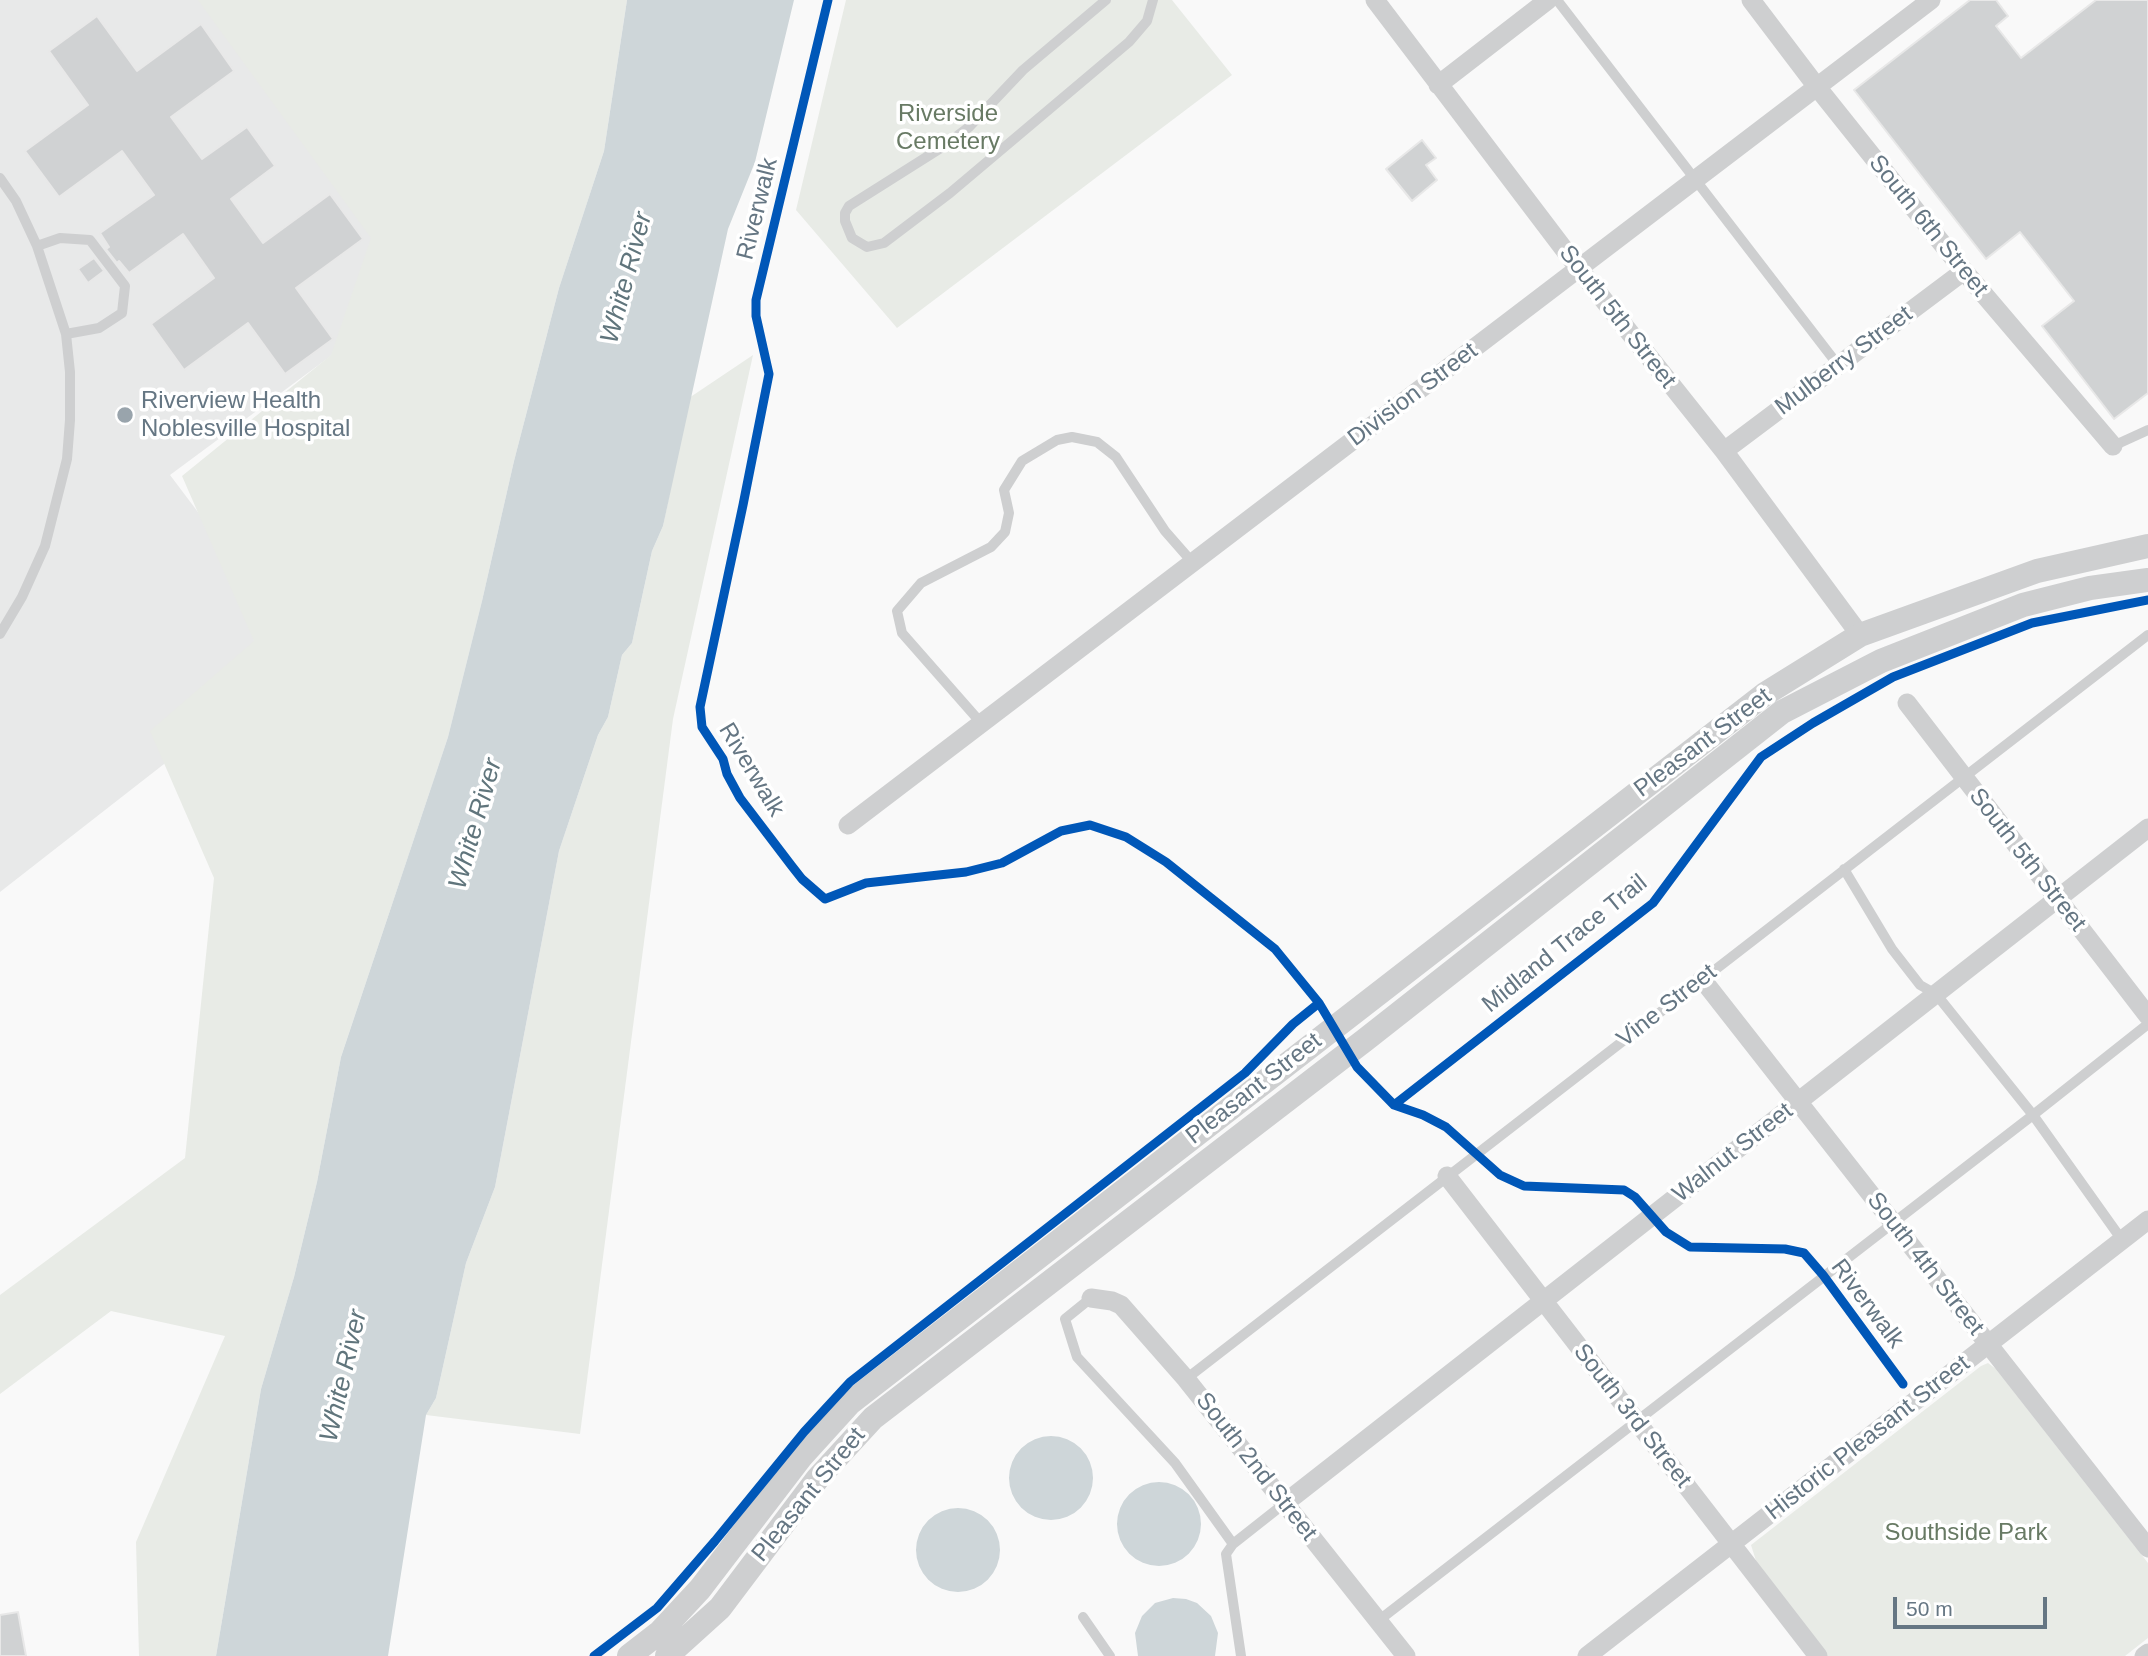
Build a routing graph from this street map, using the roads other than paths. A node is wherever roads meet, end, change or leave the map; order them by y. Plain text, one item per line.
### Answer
1 (1106, 0) edge
2 (1153, 0) edge
3 (1375, 0) edge
4 (1548, 0) edge
5 (1557, 0) edge
6 (1751, 0) edge
7 (1931, 0) edge
8 (1438, 85) junction
9 (1817, 87) junction
10 (0, 178) edge
11 (1696, 180) junction
12 (37, 246) junction
13 (1579, 269) junction
14 (1964, 271) junction
15 (66, 334) junction
16 (1839, 365) junction
17 (2148, 430) edge
18 (2113, 446) joint
19 (1724, 451) junction
20 (2148, 546) edge
21 (1193, 563) junction
22 (2148, 580) edge
23 (0, 634) edge
24 (1860, 635) junction
25 (2148, 635) edge
26 (1907, 703) dead end
27 (982, 724) junction
28 (1963, 777) junction
29 (848, 825) dead end
30 (2148, 828) edge
31 (1844, 869) junction
32 (2057, 899) junction
33 (1702, 979) junction
34 (1936, 994) junction
35 (2148, 1016) edge
36 (2148, 1024) edge
37 (1798, 1102) junction
38 (2033, 1115) junction
39 (1447, 1176) junction
40 (2148, 1220) edge
41 (1893, 1223) junction
42 (2122, 1240) junction
43 (1091, 1298) joint
44 (1543, 1301) junction
45 (1988, 1344) junction
46 (1186, 1378) junction
47 (1636, 1422) junction
48 (1284, 1503) junction
49 (1233, 1544) junction
50 (1732, 1544) junction
51 (2148, 1548) edge
52 (1083, 1617) dead end
53 (1378, 1621) junction
54 (629, 1656) edge
55 (667, 1656) edge
56 (1110, 1656) edge
57 (1241, 1656) edge
58 (1406, 1656) edge
59 (1587, 1656) edge
60 (1818, 1656) edge

1 - 2 lane
3 - 8 street, South 5th Street
4 - 8 street
5 - 11 lane
6 - 9 street, South 6th Street
7 - 9 street, Division Street
8 - 13 street, South 5th Street
9 - 11 street, Division Street
9 - 14 street, South 6th Street
10 - 12 lane
11 - 13 street, Division Street
11 - 16 lane
12 - 15 lane
12 - 15 lane
13 - 19 street, South 5th Street
13 - 21 street, Division Street
14 - 16 street, Mulberry Street
14 - 18 street, South 6th Street
15 - 23 lane
16 - 19 street, Mulberry Street
17 - 18 lane
19 - 24 street, South 5th Street
20 - 24 street, Pleasant Street
21 - 27 street, Division Street
21 - 27 lane
22 - 55 street, Pleasant Street
24 - 54 street, Pleasant Street
25 - 28 lane, Vine Street
26 - 28 street, South 5th Street
27 - 29 street, Division Street
28 - 31 lane, Vine Street
28 - 32 street, South 5th Street
30 - 32 street, Walnut Street
31 - 33 lane, Vine Street
31 - 34 lane
32 - 34 street, Walnut Street
32 - 35 street, South 5th Street
33 - 37 street, South 4th Street
33 - 39 lane, Vine Street
34 - 37 street, Walnut Street
34 - 38 lane
36 - 38 lane
37 - 41 street, South 4th Street
37 - 44 street, Walnut Street
38 - 41 lane
38 - 42 lane
39 - 44 street, South 3rd Street
39 - 46 lane, Vine Street
40 - 42 street, Historic Pleasant Street
41 - 45 street, South 4th Street
41 - 47 lane
42 - 45 street, Historic Pleasant Street
43 - 46 street, South 2nd Street
43 - 49 lane
44 - 47 street, South 3rd Street
44 - 48 street, Walnut Street
45 - 50 street, Historic Pleasant Street
45 - 51 street, South 4th Street
46 - 48 street, South 2nd Street
47 - 50 street, South 3rd Street
47 - 53 lane
48 - 49 lane
48 - 53 street, South 2nd Street
49 - 57 lane
50 - 59 street, Historic Pleasant Street
50 - 60 street, South 3rd Street
52 - 56 lane
53 - 58 street, South 2nd Street

